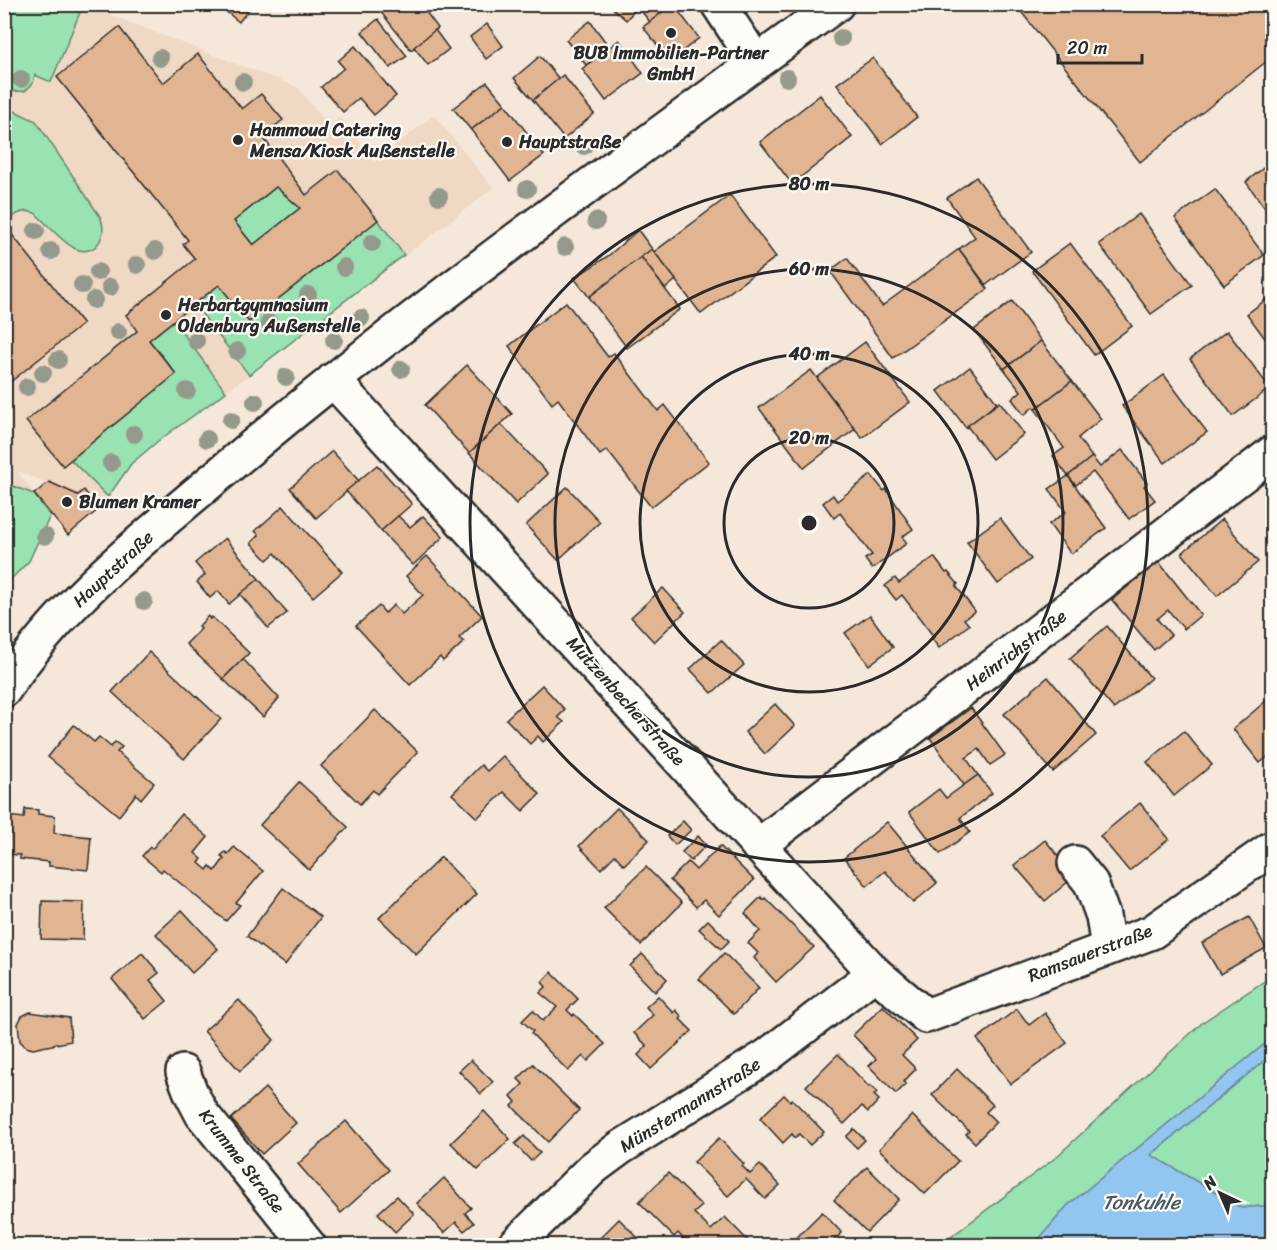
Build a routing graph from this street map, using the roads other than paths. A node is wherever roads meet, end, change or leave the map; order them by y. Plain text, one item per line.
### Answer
1 (718, 4) edge
2 (837, 4) edge
3 (756, 62) junction
4 (333, 380) junction
5 (1272, 453) edge
6 (10, 678) edge
7 (758, 846) junction
8 (1272, 848) edge
9 (1075, 863) dead end
10 (1108, 948) junction
11 (875, 973) junction
12 (926, 1016) joint
13 (183, 1072) dead end
14 (309, 1245) edge
15 (513, 1245) edge

1 - 3 street
2 - 3 street, Hauptstraße
3 - 4 street, Hauptstraße
4 - 6 street, Hauptstraße
4 - 7 street, Mutzenbecherstraße
5 - 7 street, Heinrichstraße
7 - 11 street, Mutzenbecherstraße
8 - 10 street, Ramsauerstraße
9 - 10 street
10 - 12 street, Ramsauerstraße
11 - 12 street, Mutzenbecherstraße
11 - 15 street, Münstermannstraße
13 - 14 street, Krumme Straße

